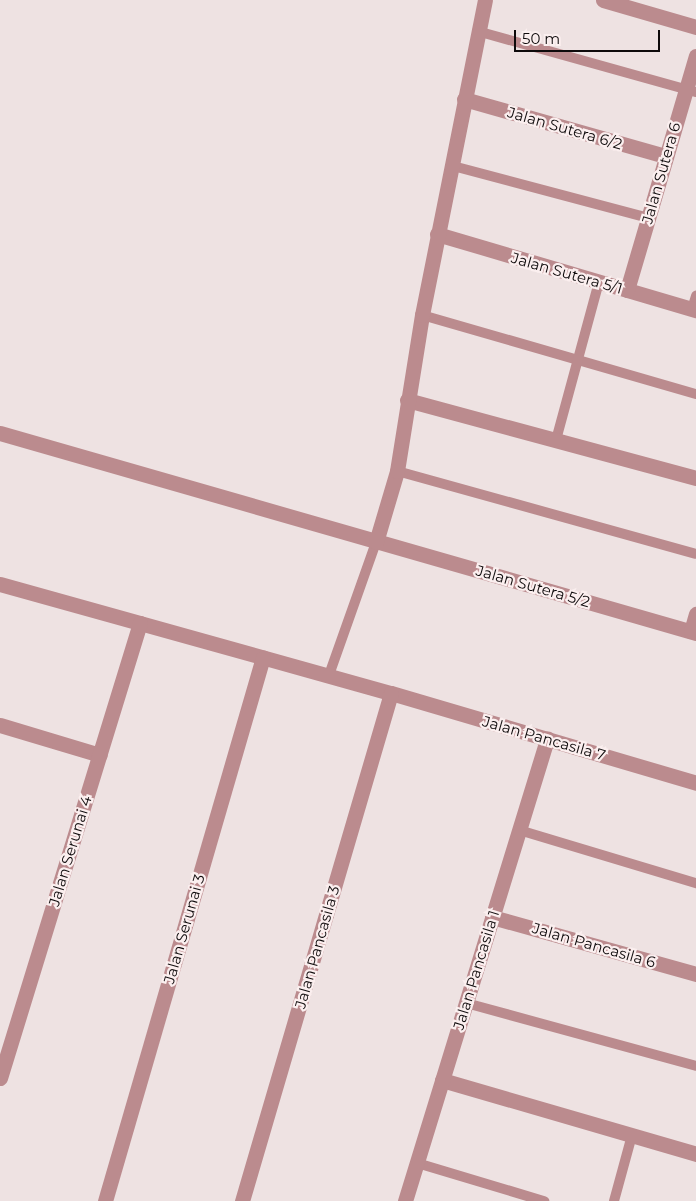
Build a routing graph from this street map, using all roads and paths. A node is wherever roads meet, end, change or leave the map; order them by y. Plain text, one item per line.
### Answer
1 (485, 0) edge
2 (603, 0) edge
3 (696, 27) edge
4 (477, 31) junction
5 (696, 56) edge
6 (691, 91) edge
7 (464, 99) junction
8 (666, 156) junction
9 (452, 166) junction
10 (648, 218) junction
11 (437, 234) junction
12 (599, 282) junction
13 (627, 290) junction
14 (695, 305) edge
15 (422, 316) junction
16 (577, 360) junction
17 (696, 394) edge
18 (407, 400) junction
19 (0, 433) edge
20 (556, 440) junction
21 (396, 471) junction
22 (696, 478) edge
23 (376, 542) junction
24 (696, 554) edge
25 (0, 584) edge
26 (696, 614) edge
27 (140, 623) junction
28 (694, 632) edge
29 (264, 657) junction
30 (328, 675) junction
31 (391, 693) junction
32 (0, 725) edge
33 (547, 738) junction
34 (100, 755) junction
35 (696, 783) edge
36 (519, 830) junction
37 (696, 883) edge
38 (492, 917) junction
39 (696, 974) edge
40 (466, 1003) junction
41 (4, 1051) edge
42 (696, 1066) edge
43 (0, 1078) edge
44 (442, 1080) junction
45 (632, 1136) junction
46 (696, 1154) edge
47 (417, 1163) junction
48 (105, 1201) edge
49 (242, 1201) edge
50 (405, 1201) edge
51 (544, 1201) edge
52 (614, 1201) edge

1 - 4 street
2 - 3 street
4 - 6 lane
4 - 7 street
5 - 6 street, Jalan Sutera 6
6 - 8 street, Jalan Sutera 6
7 - 8 street, Jalan Sutera 6/2
7 - 9 street
8 - 10 street, Jalan Sutera 6
9 - 10 lane
9 - 11 street
10 - 13 street, Jalan Sutera 6
11 - 12 street, Jalan Sutera 5/1
11 - 15 street
12 - 13 street, Jalan Sutera 5/1
12 - 16 lane
13 - 14 street, Jalan Sutera 5/1
15 - 16 lane
15 - 18 street
16 - 17 lane
16 - 20 lane
18 - 20 street
18 - 21 street
19 - 23 street, Jalan Sutera 5/2
20 - 22 street
21 - 23 street
21 - 24 lane
23 - 28 street, Jalan Sutera 5/2
23 - 30 lane
25 - 27 street, Jalan Pancasila 7
26 - 28 street
27 - 29 street, Jalan Pancasila 7
27 - 34 street, Jalan Serunai 4
29 - 30 street, Jalan Pancasila 7
29 - 48 street, Jalan Serunai 3
30 - 31 street, Jalan Pancasila 7
31 - 33 street, Jalan Pancasila 7
31 - 49 street, Jalan Pancasila 3
32 - 34 street
33 - 35 street, Jalan Pancasila 7
33 - 36 street, Jalan Pancasila 1
34 - 41 street, Jalan Serunai 4
36 - 37 lane
36 - 38 street, Jalan Pancasila 1
38 - 39 street, Jalan Pancasila 6
38 - 40 street, Jalan Pancasila 1
40 - 42 lane
40 - 44 street, Jalan Pancasila 1
41 - 43 street, Jalan Serunai 4
44 - 45 street
44 - 47 street, Jalan Pancasila 1
45 - 46 street
45 - 52 lane
47 - 50 street, Jalan Pancasila 1
47 - 51 lane

